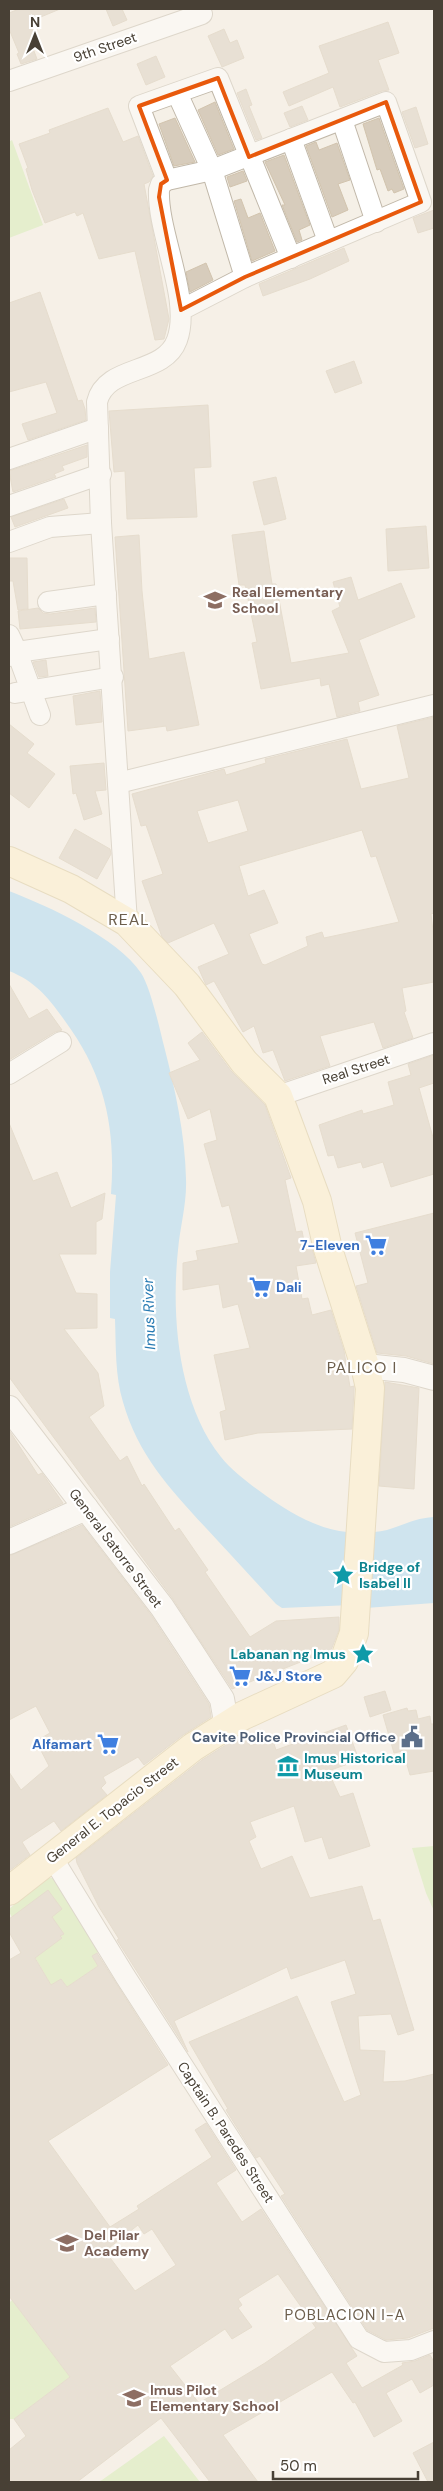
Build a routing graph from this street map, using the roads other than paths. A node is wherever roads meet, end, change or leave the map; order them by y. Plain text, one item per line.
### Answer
1 (202, 14) dead end
2 (9, 81) edge
3 (178, 93) junction
4 (342, 120) junction
5 (290, 139) junction
6 (249, 157) junction
7 (212, 170) junction
8 (166, 180) junction
9 (376, 222) junction
10 (328, 241) junction
11 (290, 258) junction
12 (245, 277) junction
13 (181, 310) junction
14 (98, 428) junction
15 (9, 459) edge
16 (101, 474) junction
17 (9, 506) edge
18 (101, 523) junction
19 (9, 542) edge
20 (106, 594) junction
21 (48, 602) dead end
22 (109, 639) junction
23 (11, 648) edge
24 (113, 677) junction
25 (23, 691) junction
26 (434, 705) edge
27 (40, 715) dead end
28 (118, 783) junction
29 (9, 861) edge
30 (128, 922) junction
31 (61, 1042) dead end
32 (434, 1043) edge
33 (9, 1074) edge
34 (278, 1096) junction
35 (365, 1366) junction
36 (434, 1378) edge
37 (9, 1408) edge
38 (86, 1508) junction
39 (9, 1542) edge
40 (219, 1692) junction
41 (269, 1703) junction
42 (233, 1721) junction
43 (52, 1856) junction
44 (9, 1891) edge
45 (434, 2340) edge

1 - 2 street, 9th Street
3 - 6 street
3 - 7 street
3 - 8 street
4 - 5 street
4 - 9 street
4 - 9 street
5 - 6 street
5 - 10 street
6 - 7 street
6 - 11 street
7 - 8 street
7 - 12 street
8 - 13 street
9 - 10 street
10 - 11 street
11 - 12 street
12 - 13 street
13 - 14 street
14 - 15 street
14 - 16 street
16 - 17 street
16 - 18 street
18 - 19 street
18 - 20 street
20 - 21 street
20 - 22 street
22 - 23 street
22 - 24 street
23 - 25 street
24 - 25 street
24 - 28 street
25 - 27 street
26 - 28 street
28 - 30 street
29 - 30 main road
30 - 34 main road
31 - 33 street
32 - 34 street, Real Street
34 - 35 main road, General E. Topacio Street
35 - 36 street
35 - 41 main road, General E. Topacio Street
37 - 38 street, General Satorre Street
38 - 39 street
38 - 40 street, General Satorre Street
40 - 41 street
40 - 42 street, General Satorre Street
41 - 42 main road, General E. Topacio Street
42 - 43 main road, General E. Topacio Street
43 - 44 main road, General E. Topacio Street
43 - 45 street, Captain B. Paredes Street

